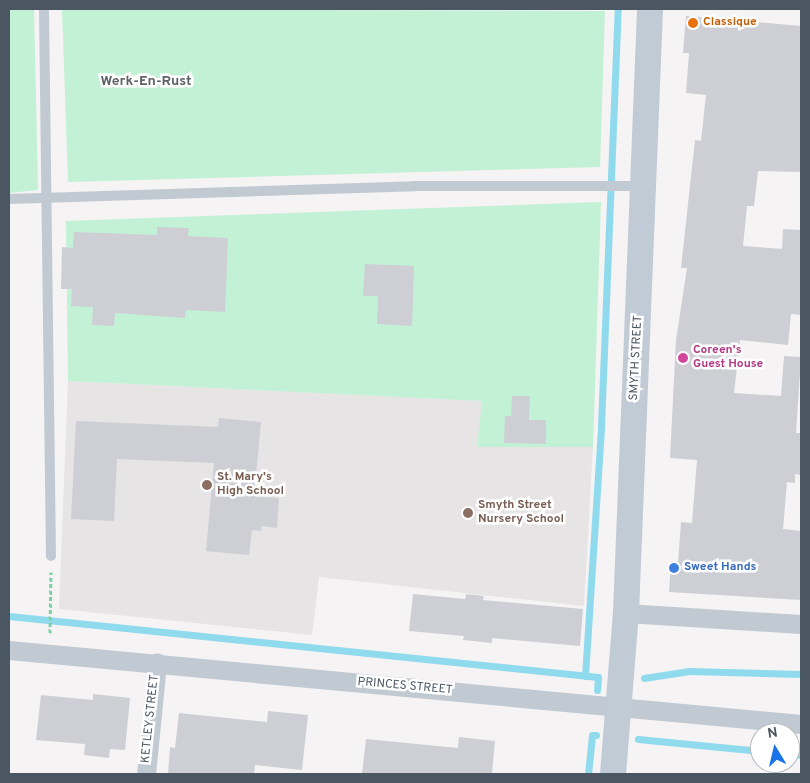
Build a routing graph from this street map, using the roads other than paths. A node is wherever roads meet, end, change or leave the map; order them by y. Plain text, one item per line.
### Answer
1 (44, 9) edge
2 (650, 9) edge
3 (645, 186) junction
4 (48, 196) junction
5 (9, 199) edge
6 (51, 556) road end
7 (626, 613) junction
8 (801, 624) edge
9 (9, 650) edge
10 (157, 664) junction
11 (619, 707) junction
12 (801, 724) edge
13 (146, 774) edge
14 (613, 774) edge

1 - 4 lane
2 - 3 main road, SMYTH STREET
3 - 4 lane
3 - 7 main road, SMYTH STREET
4 - 5 lane
4 - 6 lane
7 - 8 street
7 - 11 main road, SMYTH STREET
9 - 10 street, PRINCES STREET
10 - 11 street, PRINCES STREET
10 - 13 street, KETLEY STREET
11 - 12 street, PRINCES STREET
11 - 14 main road, SMYTH STREET

